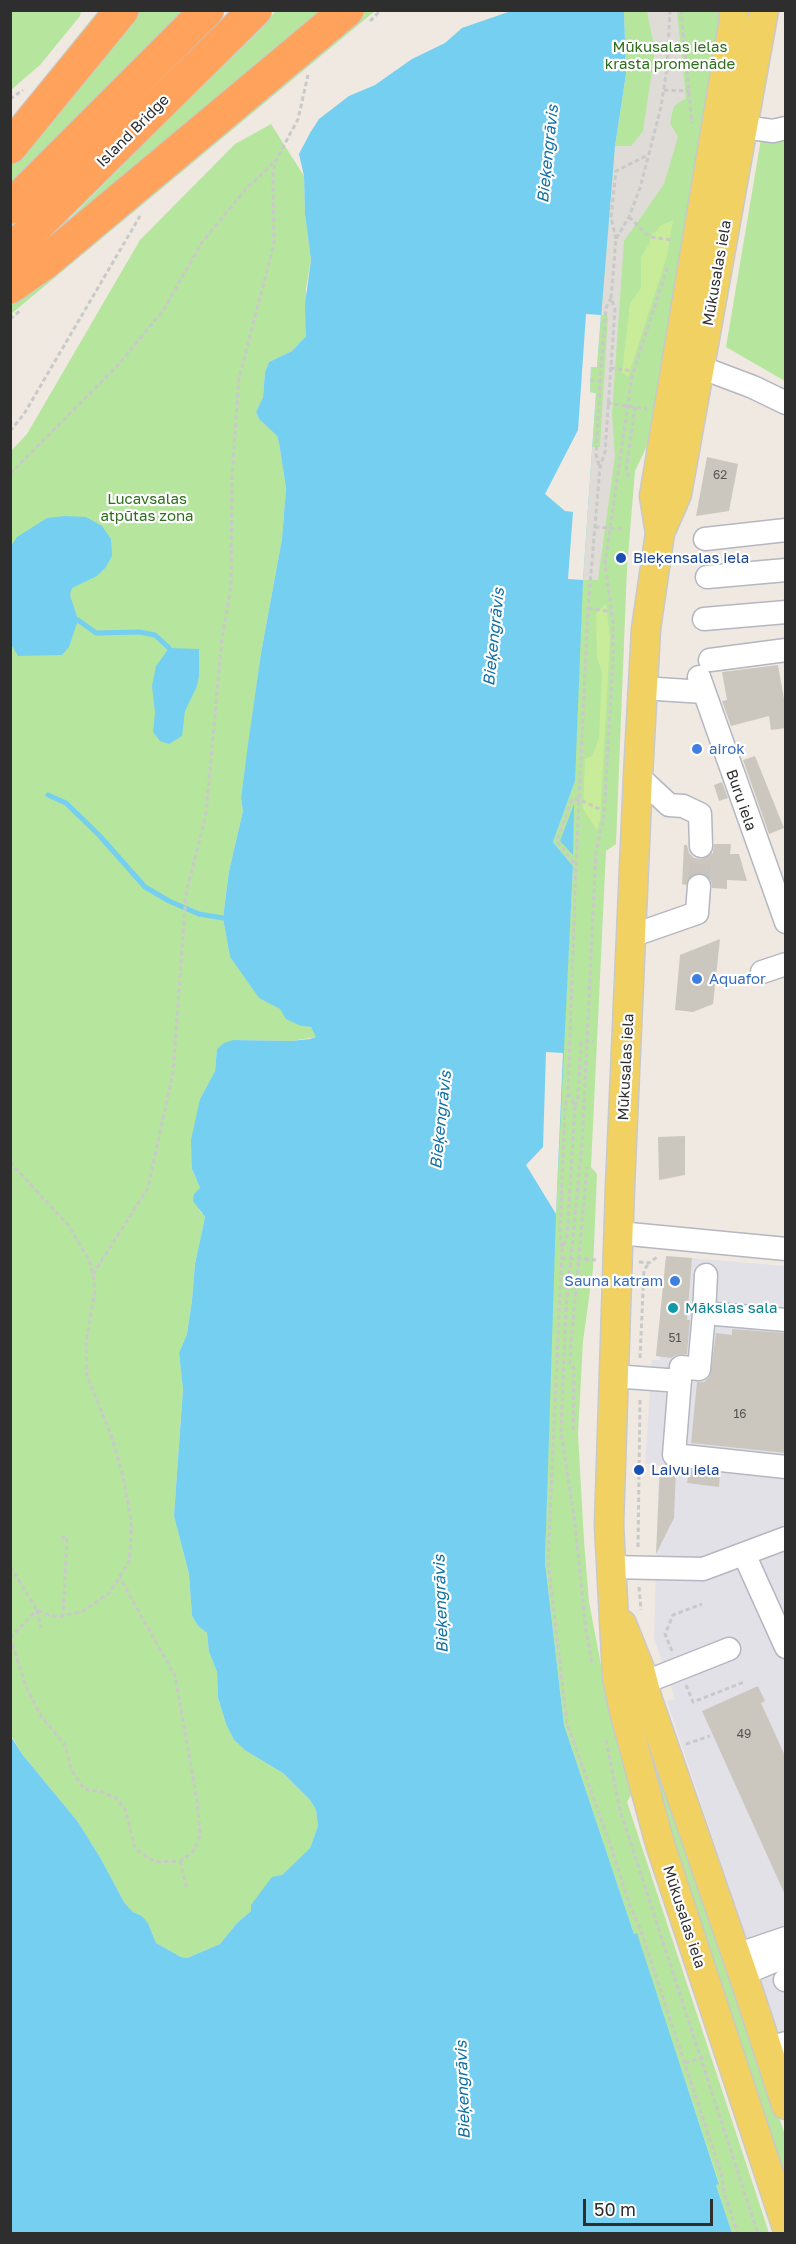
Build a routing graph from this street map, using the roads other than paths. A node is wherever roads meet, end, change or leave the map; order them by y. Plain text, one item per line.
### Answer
1 (122, 10) edge
2 (207, 10) edge
3 (255, 10) edge
4 (347, 10) edge
5 (733, 10) edge
6 (764, 10) edge
7 (743, 127) junction
8 (786, 128) edge
9 (10, 147) edge
10 (10, 207) edge
11 (10, 252) edge
12 (10, 287) edge
13 (688, 362) junction
14 (786, 403) edge
15 (786, 530) edge
16 (705, 539) dead end
17 (786, 570) edge
18 (707, 577) dead end
19 (786, 612) edge
20 (704, 619) dead end
21 (786, 650) edge
22 (704, 676) junction
23 (642, 688) junction
24 (638, 776) junction
25 (701, 846) tunnel mouth
26 (699, 885) tunnel mouth
27 (786, 922) edge
28 (632, 936) junction
29 (786, 964) edge
30 (762, 972) dead end
31 (619, 1233) junction
32 (786, 1249) edge
33 (706, 1275) dead end
34 (704, 1312) junction
35 (786, 1320) edge
36 (614, 1376) junction
37 (680, 1381) junction
38 (786, 1467) edge
39 (786, 1539) edge
40 (744, 1554) junction
41 (610, 1567) junction
42 (613, 1602) junction
43 (786, 1647) edge
44 (729, 1649) dead end
45 (643, 1683) junction
46 (786, 1938) edge
47 (786, 1956) edge
48 (739, 1964) junction
49 (776, 2046) edge
50 (786, 2105) edge
51 (786, 2225) edge

1 - 9 highway
2 - 10 highway
3 - 11 highway, Island Bridge
4 - 12 highway
5 - 13 main road, Mūkusalas iela
6 - 7 main road, Mūkusalas iela
7 - 8 street
7 - 13 main road, Mūkusalas iela
13 - 14 street
13 - 23 main road, Mūkusalas iela
15 - 16 street
17 - 18 street
19 - 20 street
21 - 22 street
22 - 23 street
22 - 27 street, Buru iela
23 - 24 main road, Mūkusalas iela
24 - 25 street
24 - 28 main road, Mūkusalas iela
26 - 28 street
28 - 31 main road, Mūkusalas iela
29 - 30 street
31 - 32 street
31 - 36 main road, Mūkusalas iela
33 - 34 street
34 - 35 street
34 - 37 street
36 - 37 street
36 - 41 main road, Mūkusalas iela
37 - 38 street
39 - 40 street
40 - 41 street
40 - 43 street
41 - 42 main road, Mūkusalas iela
42 - 45 main road, Mūkusalas iela
42 - 51 main road, Mūkusalas iela
44 - 45 street
45 - 48 main road, Mūkusalas iela
46 - 48 street
47 - 48 street
48 - 49 main road, Mūkusalas iela
49 - 50 main road, Mūkusalas iela

